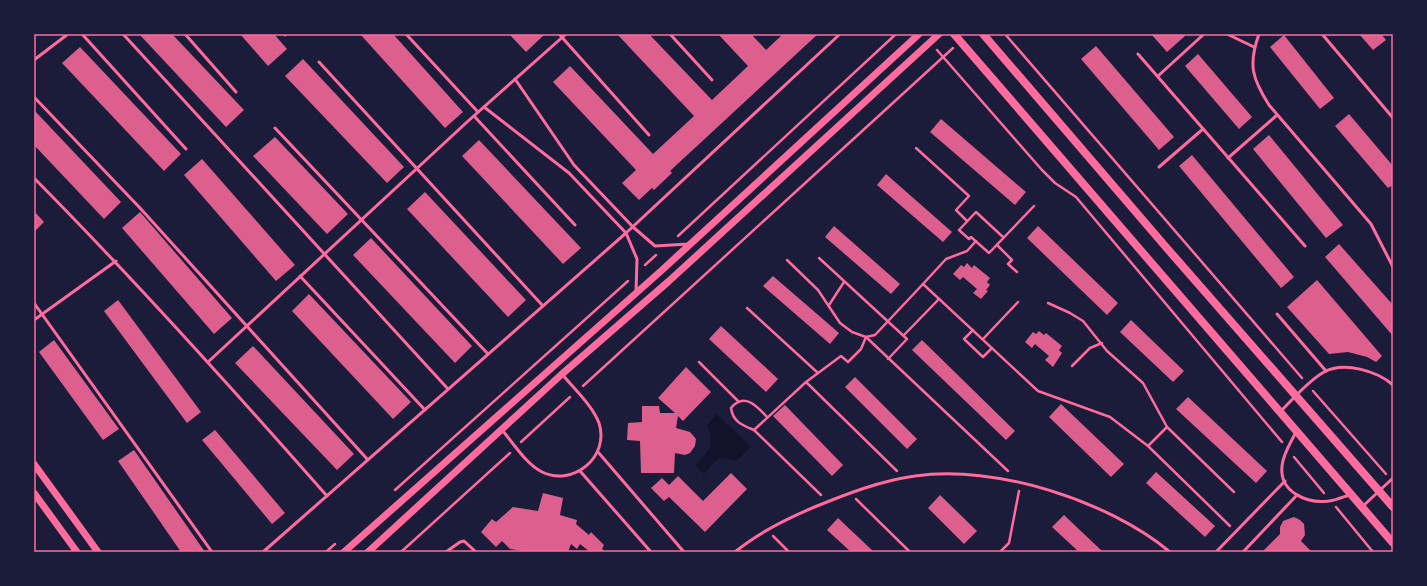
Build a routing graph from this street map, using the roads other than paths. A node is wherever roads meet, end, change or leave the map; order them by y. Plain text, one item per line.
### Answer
1 (68, 34) edge
2 (82, 34) edge
3 (123, 34) edge
4 (185, 34) edge
5 (406, 34) edge
6 (559, 34) edge
7 (566, 34) edge
8 (670, 34) edge
9 (840, 34) edge
10 (918, 34) edge
11 (939, 34) edge
12 (954, 34) edge
13 (983, 34) edge
14 (1204, 34) edge
15 (1227, 34) edge
16 (1259, 34) edge
17 (1322, 34) edge
18 (562, 37) junction
19 (1254, 47) junction
20 (1138, 54) dead end
21 (34, 60) edge
22 (319, 62) dead end
23 (1158, 76) junction
24 (515, 79) junction
25 (712, 80) dead end
26 (236, 92) dead end
27 (34, 98) edge
28 (484, 107) junction
29 (478, 112) junction
30 (1277, 114) junction
31 (474, 116) junction
32 (1393, 118) edge
33 (275, 128) dead end
34 (1203, 129) junction
35 (649, 135) dead end
36 (186, 149) dead end
37 (1228, 158) junction
38 (1159, 166) dead end
39 (416, 168) junction
40 (34, 178) edge
41 (361, 220) junction
42 (575, 225) dead end
43 (633, 227) junction
44 (626, 233) junction
45 (690, 244) junction
46 (1305, 246) dead end
47 (324, 254) junction
48 (116, 261) junction
49 (1393, 267) edge
50 (300, 276) junction
51 (636, 292) junction
52 (34, 303) edge
53 (544, 306) junction
54 (42, 314) junction
55 (1277, 314) dead end
56 (34, 320) edge
57 (247, 326) junction
58 (488, 354) junction
59 (208, 362) junction
60 (1326, 371) junction
61 (562, 374) junction
62 (1393, 378) edge
63 (1389, 382) junction
64 (1393, 385) edge
65 (448, 390) junction
66 (1296, 396) junction
67 (425, 410) junction
68 (1280, 412) junction
69 (502, 429) junction
70 (1296, 431) junction
71 (598, 452) junction
72 (368, 460) junction
73 (34, 464) edge
74 (580, 471) junction
75 (1392, 479) edge
76 (1285, 482) junction
77 (1379, 491) junction
78 (34, 493) edge
79 (1351, 494) junction
80 (1297, 495) junction
81 (327, 496) junction
82 (1362, 507) junction
83 (1393, 507) edge
84 (1393, 543) edge
85 (77, 552) edge
86 (98, 552) edge
87 (212, 552) edge
88 (263, 552) edge
89 (344, 552) edge
90 (368, 552) edge
91 (446, 552) edge
92 (476, 552) edge
93 (650, 552) edge
94 (684, 552) edge
95 (735, 552) edge
96 (1170, 552) edge
97 (1216, 552) edge
98 (1242, 552) edge

1 - 21 lane
2 - 36 lane
3 - 47 lane
4 - 26 lane
5 - 29 lane
6 - 18 lane
7 - 18 lane
8 - 25 lane
9 - 43 lane
10 - 45 street
11 - 61 street
12 - 68 main road
13 - 66 main road
14 - 23 lane
15 - 19 lane
16 - 19 lane
17 - 32 lane
18 - 24 lane
18 - 35 lane
19 - 30 lane
20 - 23 lane
22 - 39 lane
23 - 34 lane
24 - 28 lane
24 - 43 lane
27 - 57 lane
28 - 29 lane
28 - 44 lane
29 - 31 lane
30 - 37 lane
30 - 49 lane
31 - 39 lane
31 - 42 lane
33 - 41 lane
34 - 37 lane
34 - 38 lane
37 - 46 lane
39 - 41 lane
39 - 53 lane
40 - 48 lane
41 - 47 lane
41 - 58 lane
43 - 44 lane
43 - 45 lane
44 - 51 lane
44 - 53 lane
45 - 51 street
47 - 50 lane
47 - 65 lane
48 - 54 lane
48 - 59 lane
50 - 57 lane
50 - 67 lane
51 - 89 street
52 - 54 lane
53 - 58 lane
54 - 56 lane
54 - 87 lane
55 - 60 lane
57 - 59 lane
57 - 72 lane
58 - 65 lane
59 - 81 lane
60 - 63 lane
60 - 66 lane
61 - 69 street
61 - 71 lane
62 - 63 lane
63 - 64 lane
65 - 67 lane
66 - 68 lane
66 - 77 main road
67 - 72 lane
68 - 70 main road
69 - 74 lane
69 - 90 street
70 - 76 lane
70 - 79 main road
71 - 74 lane
71 - 94 lane
72 - 81 lane
73 - 86 street
74 - 93 lane
75 - 77 lane
76 - 80 lane
76 - 97 lane
77 - 82 lane
77 - 83 main road
78 - 85 street
79 - 80 lane
79 - 82 main road
80 - 98 lane
81 - 88 lane
82 - 84 main road
91 - 92 lane
95 - 96 lane

